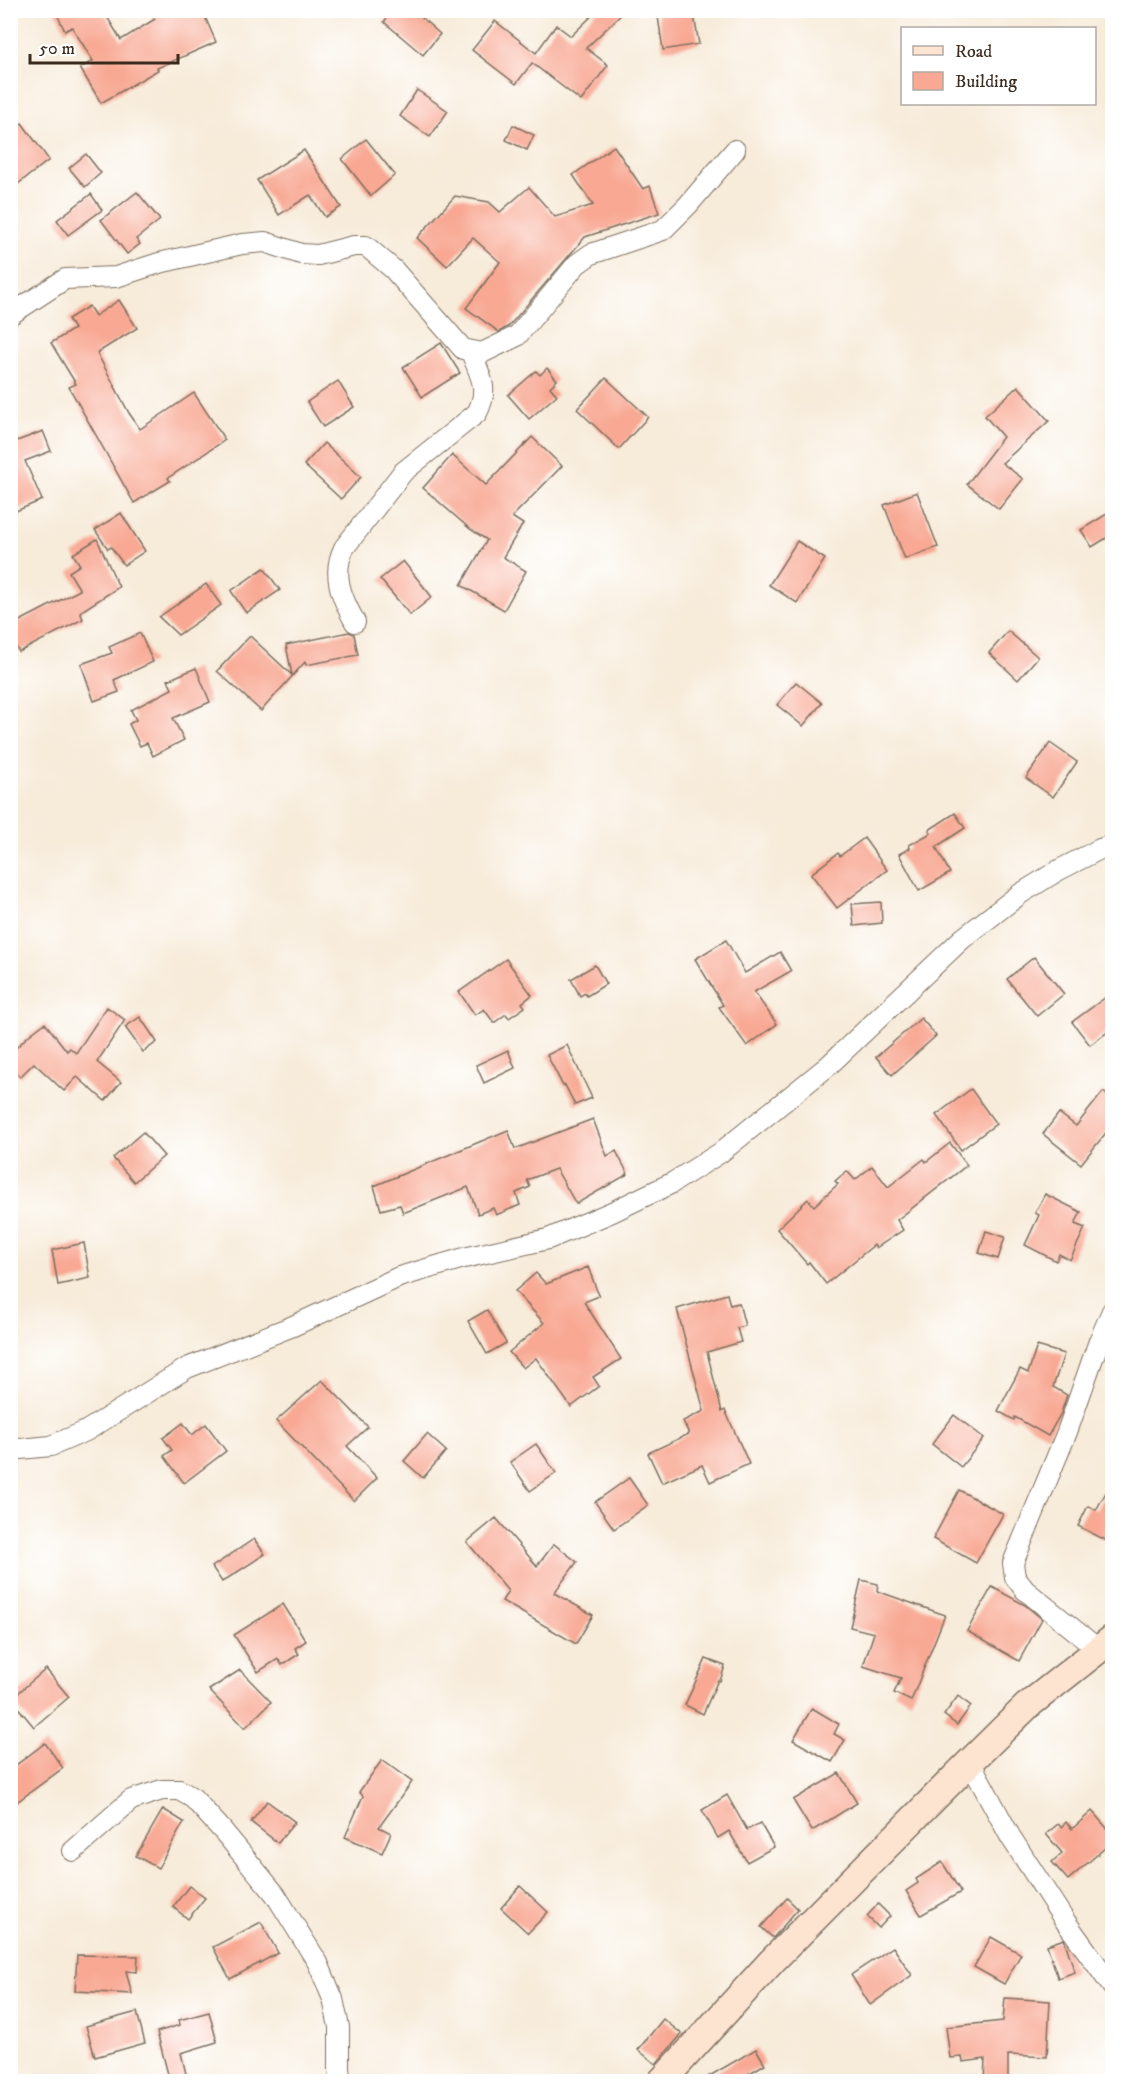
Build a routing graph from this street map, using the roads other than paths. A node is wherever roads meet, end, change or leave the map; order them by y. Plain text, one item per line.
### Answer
1 (735, 150) dead end
2 (10, 315) edge
3 (471, 352) junction
4 (355, 622) dead end
5 (1113, 845) edge
6 (1113, 1311) edge
7 (10, 1450) edge
8 (1106, 1644) edge
9 (970, 1762) junction
10 (73, 1851) dead end
11 (1113, 1986) edge
12 (341, 2082) edge
13 (661, 2082) edge

1 - 3 street
2 - 3 street
3 - 4 street
5 - 7 street
6 - 8 street
8 - 9 main road
9 - 11 street
9 - 13 main road
10 - 12 street

